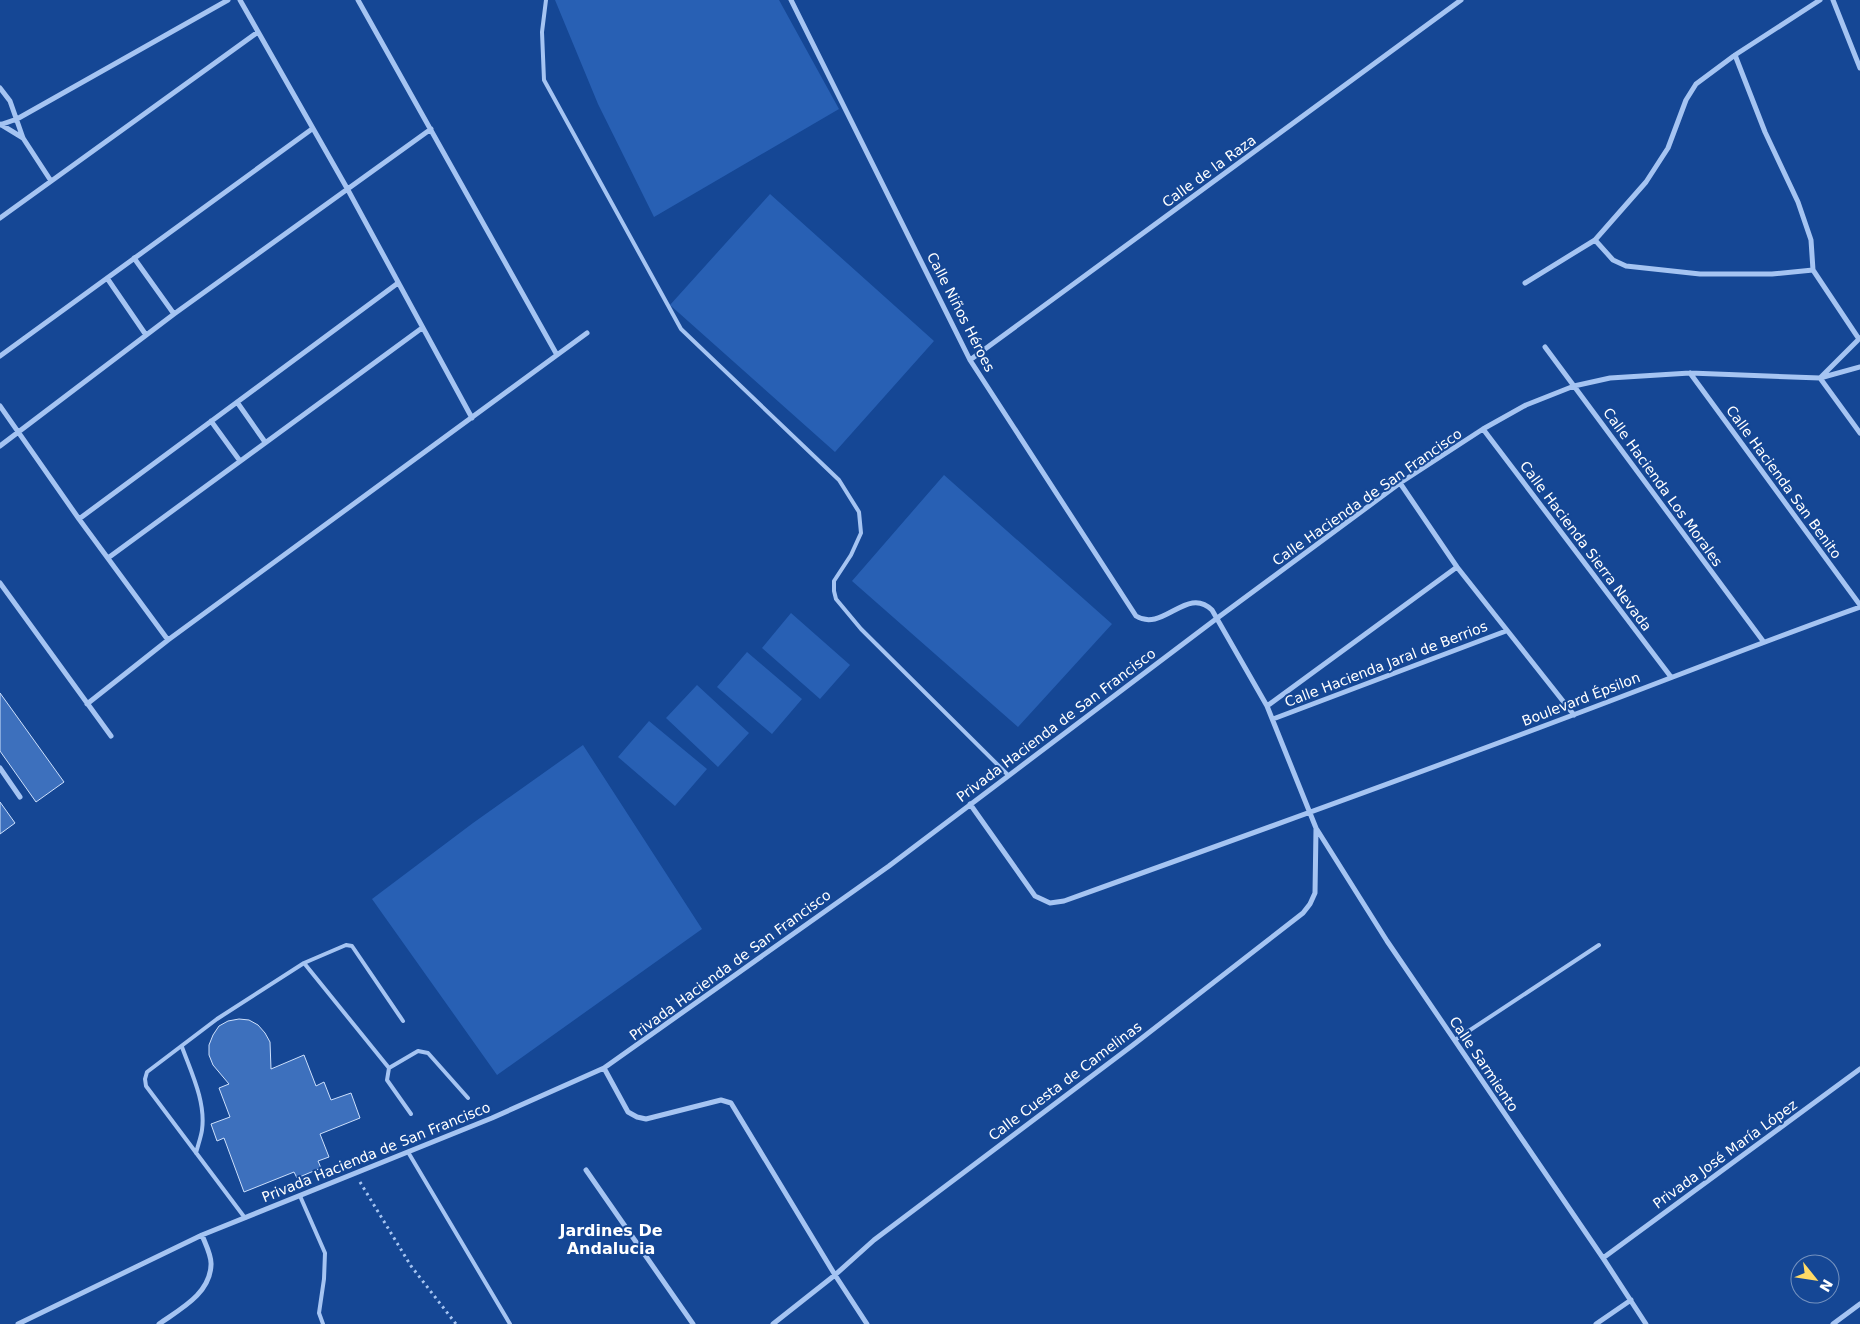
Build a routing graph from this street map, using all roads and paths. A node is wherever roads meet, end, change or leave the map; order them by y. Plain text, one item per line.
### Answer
1 (228, 0) edge
2 (240, 0) edge
3 (358, 0) edge
4 (546, 0) edge
5 (791, 0) edge
6 (1461, 0) edge
7 (1820, 0) edge
8 (1833, 0) edge
9 (258, 32) junction
10 (1735, 55) junction
11 (1860, 68) edge
12 (0, 88) edge
13 (17, 119) junction
14 (0, 125) edge
15 (312, 129) junction
16 (431, 129) junction
17 (23, 138) junction
18 (51, 181) junction
19 (348, 190) junction
20 (0, 218) edge
21 (1596, 240) junction
22 (134, 258) junction
23 (1813, 270) junction
24 (107, 278) junction
25 (398, 283) junction
26 (1525, 283) dead end
27 (174, 314) junction
28 (422, 328) junction
29 (587, 333) dead end
30 (146, 335) junction
31 (1860, 338) edge
32 (1545, 347) dead end
33 (557, 355) junction
34 (0, 356) edge
35 (970, 360) junction
36 (1860, 367) edge
37 (1690, 373) junction
38 (1820, 378) junction
39 (1574, 386) junction
40 (237, 402) junction
41 (0, 406) edge
42 (472, 418) junction
43 (211, 421) junction
44 (1483, 429) junction
45 (19, 432) junction
46 (1860, 433) edge
47 (265, 442) junction
48 (0, 446) edge
49 (240, 461) junction
50 (1400, 483) junction
51 (79, 519) junction
52 (108, 558) junction
53 (1457, 567) junction
54 (0, 583) edge
55 (1860, 606) edge
56 (1216, 619) junction
57 (1506, 631) junction
58 (168, 640) junction
59 (1763, 641) junction
60 (1671, 677) junction
61 (87, 704) junction
62 (1267, 706) junction
63 (1574, 715) junction
64 (1273, 719) junction
65 (111, 736) dead end
66 (0, 768) edge
67 (1008, 775) junction
68 (20, 797) dead end
69 (970, 804) junction
70 (1311, 813) junction
71 (1316, 828) junction
72 (1599, 945) dead end
73 (304, 963) junction
74 (403, 1020) dead end
75 (1454, 1040) junction
76 (182, 1047) junction
77 (389, 1068) junction
78 (604, 1068) junction
79 (1860, 1069) edge
80 (468, 1098) dead end
81 (411, 1114) dead end
82 (408, 1152) junction
83 (196, 1153) junction
84 (586, 1170) dead end
85 (356, 1174) junction
86 (300, 1196) junction
87 (244, 1218) junction
88 (202, 1235) junction
89 (1603, 1258) junction
90 (835, 1275) junction
91 (1630, 1300) junction
92 (1860, 1304) edge
93 (18, 1324) edge
94 (159, 1324) edge
95 (323, 1324) edge
96 (456, 1324) edge
97 (510, 1324) edge
98 (692, 1324) edge
99 (773, 1324) edge
100 (867, 1324) edge
101 (1596, 1324) edge
102 (1646, 1324) edge
103 (1833, 1324) edge

1 - 13 street
2 - 9 street
3 - 16 street
4 - 67 lane
5 - 35 street, Calle Niños Héroes
6 - 35 street, Calle de la Raza
7 - 10 street
8 - 11 street
9 - 15 street
9 - 18 street
10 - 21 street
10 - 23 street
12 - 13 street
13 - 14 street
13 - 17 street
14 - 17 street
15 - 19 street
15 - 22 street
16 - 19 street
16 - 33 street
17 - 18 street
18 - 20 street
19 - 25 street
19 - 27 street
21 - 23 street
21 - 26 street
22 - 24 street
22 - 27 street
23 - 31 street
24 - 30 street
24 - 34 street
25 - 28 street
25 - 40 street
27 - 30 street
28 - 42 street
28 - 47 street
29 - 33 street
30 - 45 street
31 - 38 street
32 - 39 street, Calle Hacienda Los Morales
33 - 42 street
35 - 56 street, Calle Niños Héroes
36 - 38 street, Calle Hacienda de San Francisco
37 - 38 street, Calle Hacienda de San Francisco
37 - 39 street, Calle Hacienda de San Francisco
37 - 55 street, Calle Hacienda San Benito
38 - 46 street
39 - 44 street, Calle Hacienda de San Francisco
39 - 59 street, Calle Hacienda Los Morales
40 - 43 street
40 - 47 street
41 - 45 street
42 - 58 street
43 - 49 street
43 - 51 street
44 - 50 street, Calle Hacienda de San Francisco
44 - 60 street, Calle Hacienda Sierra Nevada
45 - 48 street
45 - 51 street
47 - 49 street
49 - 52 street
50 - 53 street
50 - 56 street, Calle Hacienda de San Francisco
51 - 52 street
52 - 58 street
53 - 57 street
53 - 62 street, Calle Hacienda Jaral de Berrios
54 - 61 street
55 - 59 street, Boulevard Épsilon
56 - 62 street, Calle Sarmiento
56 - 67 street, Privada Hacienda de San Francisco
57 - 63 street
57 - 64 street, Calle Hacienda Jaral de Berrios
58 - 61 street
59 - 60 street, Boulevard Épsilon
60 - 63 street, Boulevard Épsilon
61 - 65 street
62 - 64 street, Calle Sarmiento
63 - 70 street, Boulevard Épsilon
64 - 70 street, Calle Sarmiento
66 - 68 street
67 - 69 street, Privada Hacienda de San Francisco
69 - 70 street, Boulevard Épsilon
69 - 78 street, Privada Hacienda de San Francisco
70 - 71 street, Calle Sarmiento
71 - 75 street, Calle Sarmiento
71 - 90 street, Calle Cuesta de Camelinas
72 - 75 lane
73 - 74 lane
73 - 76 lane
73 - 77 lane
75 - 89 street, Calle Sarmiento
76 - 83 lane
76 - 83 lane
77 - 80 lane
77 - 81 lane
78 - 82 street, Privada Hacienda de San Francisco
78 - 90 street
79 - 89 street, Privada José María López
82 - 85 street, Privada Hacienda de San Francisco
82 - 97 lane
83 - 87 lane
84 - 98 street
85 - 86 street, Privada Hacienda de San Francisco
85 - 96 path
86 - 87 street, Privada Hacienda de San Francisco
86 - 95 lane
87 - 88 street, Privada Hacienda de San Francisco
88 - 93 street, Privada Hacienda de San Francisco
88 - 94 street
89 - 91 street, Calle Sarmiento
90 - 99 street, Calle Cuesta de Camelinas
90 - 100 street
91 - 101 street
91 - 102 street, Calle Sarmiento
92 - 103 street

